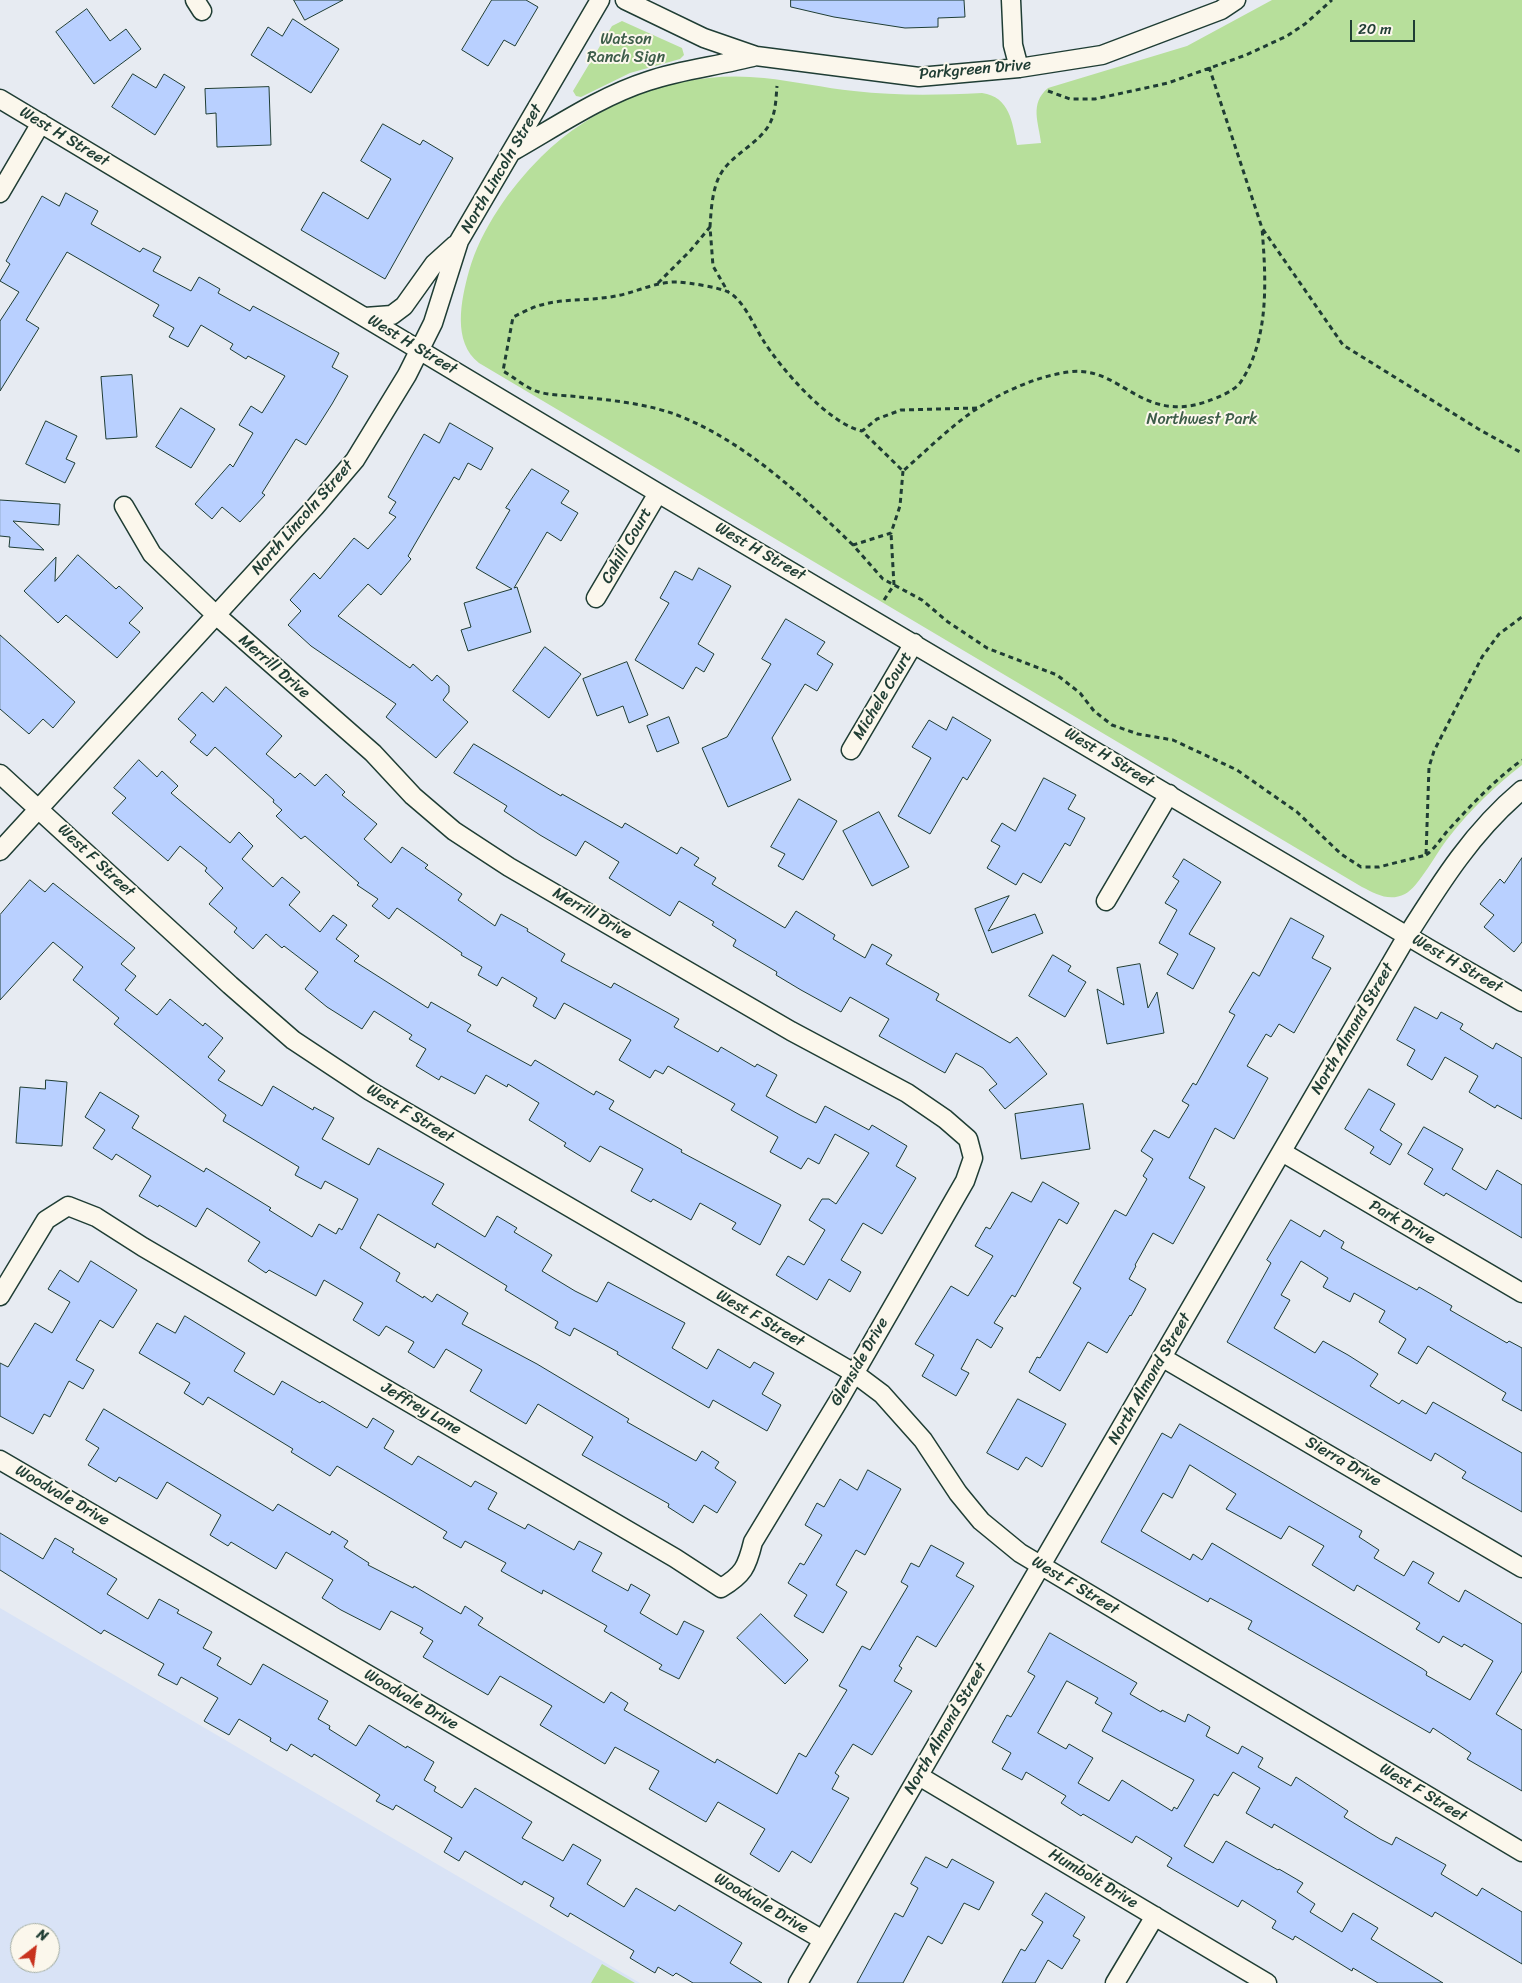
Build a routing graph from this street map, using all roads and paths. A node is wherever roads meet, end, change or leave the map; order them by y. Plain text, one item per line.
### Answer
1 (600, 0) edge
2 (625, 0) edge
3 (1010, 0) edge
4 (1236, 0) edge
5 (1332, 0) edge
6 (756, 56) junction
7 (1208, 67) junction
8 (1019, 68) junction
9 (777, 86) dead end
10 (1048, 91) dead end
11 (0, 99) edge
12 (41, 123) junction
13 (513, 151) junction
14 (0, 193) edge
15 (710, 227) junction
16 (1262, 228) junction
17 (459, 241) junction
18 (657, 284) junction
19 (728, 292) junction
20 (365, 317) junction
21 (421, 350) junction
22 (977, 408) junction
23 (862, 431) junction
24 (1522, 453) edge
25 (902, 471) junction
26 (658, 493) junction
27 (124, 506) dead end
28 (891, 533) junction
29 (853, 545) junction
30 (894, 586) junction
31 (596, 598) dead end
32 (884, 600) dead end
33 (216, 615) junction
34 (1522, 616) edge
35 (914, 643) junction
36 (851, 750) dead end
37 (1522, 760) edge
38 (0, 774) edge
39 (1522, 790) edge
40 (1169, 794) junction
41 (39, 808) junction
42 (0, 851) edge
43 (1426, 855) junction
44 (1106, 901) dead end
45 (1408, 936) junction
46 (1522, 1002) edge
47 (1282, 1152) junction
48 (965, 1181) joint
49 (1522, 1293) edge
50 (0, 1296) edge
51 (1163, 1358) junction
52 (854, 1373) junction
53 (0, 1460) edge
54 (753, 1542) joint
55 (1042, 1566) junction
56 (1522, 1568) edge
57 (919, 1776) junction
58 (1522, 1852) edge
59 (1155, 1916) junction
60 (823, 1940) junction
61 (798, 1983) edge
62 (1115, 1983) edge
63 (1267, 1983) edge

1 - 13 street, North Lincoln Street
2 - 6 street, Parkgreen Drive
3 - 8 street
4 - 8 street, Parkgreen Drive
5 - 7 path
6 - 8 street, Parkgreen Drive
6 - 13 street
7 - 10 path
7 - 16 path
9 - 15 path
11 - 12 street, West H Street
12 - 14 street
12 - 20 street, West H Street
13 - 17 street, North Lincoln Street
15 - 18 path
15 - 19 path
16 - 22 path
16 - 24 path
17 - 20 street
17 - 21 street, North Lincoln Street
18 - 19 path
18 - 29 path
19 - 23 path
20 - 21 street, West H Street
21 - 26 street, West H Street
21 - 33 street, North Lincoln Street
22 - 23 path
22 - 25 path
23 - 25 path
25 - 28 path
26 - 31 street, Cahill Court
26 - 35 street, West H Street
27 - 33 street, Merrill Drive
28 - 29 path
28 - 30 path
29 - 30 path
30 - 32 path
30 - 43 path
33 - 41 street, North Lincoln Street
33 - 48 street, Merrill Drive
34 - 43 path
35 - 36 street, Michele Court
35 - 40 street, West H Street
37 - 43 path
38 - 41 street, West F Street
39 - 45 street, North Almond Street
40 - 44 street
40 - 45 street, West H Street
41 - 42 street, North Lincoln Street
41 - 52 street, West F Street
45 - 46 street, West H Street
45 - 47 street, North Almond Street
47 - 49 street, Park Drive
47 - 51 street, North Almond Street
48 - 52 street, Glenside Drive
50 - 54 street, Jeffrey Lane
51 - 55 street, North Almond Street
51 - 56 street, Sierra Drive
52 - 54 street, Glenside Drive
52 - 55 street, West F Street
53 - 60 street, Woodvale Drive
55 - 57 street, North Almond Street
55 - 58 street, West F Street
57 - 59 street, Humbolt Drive
57 - 60 street, North Almond Street
59 - 62 street
59 - 63 street, Humbolt Drive
60 - 61 street, North Almond Street

